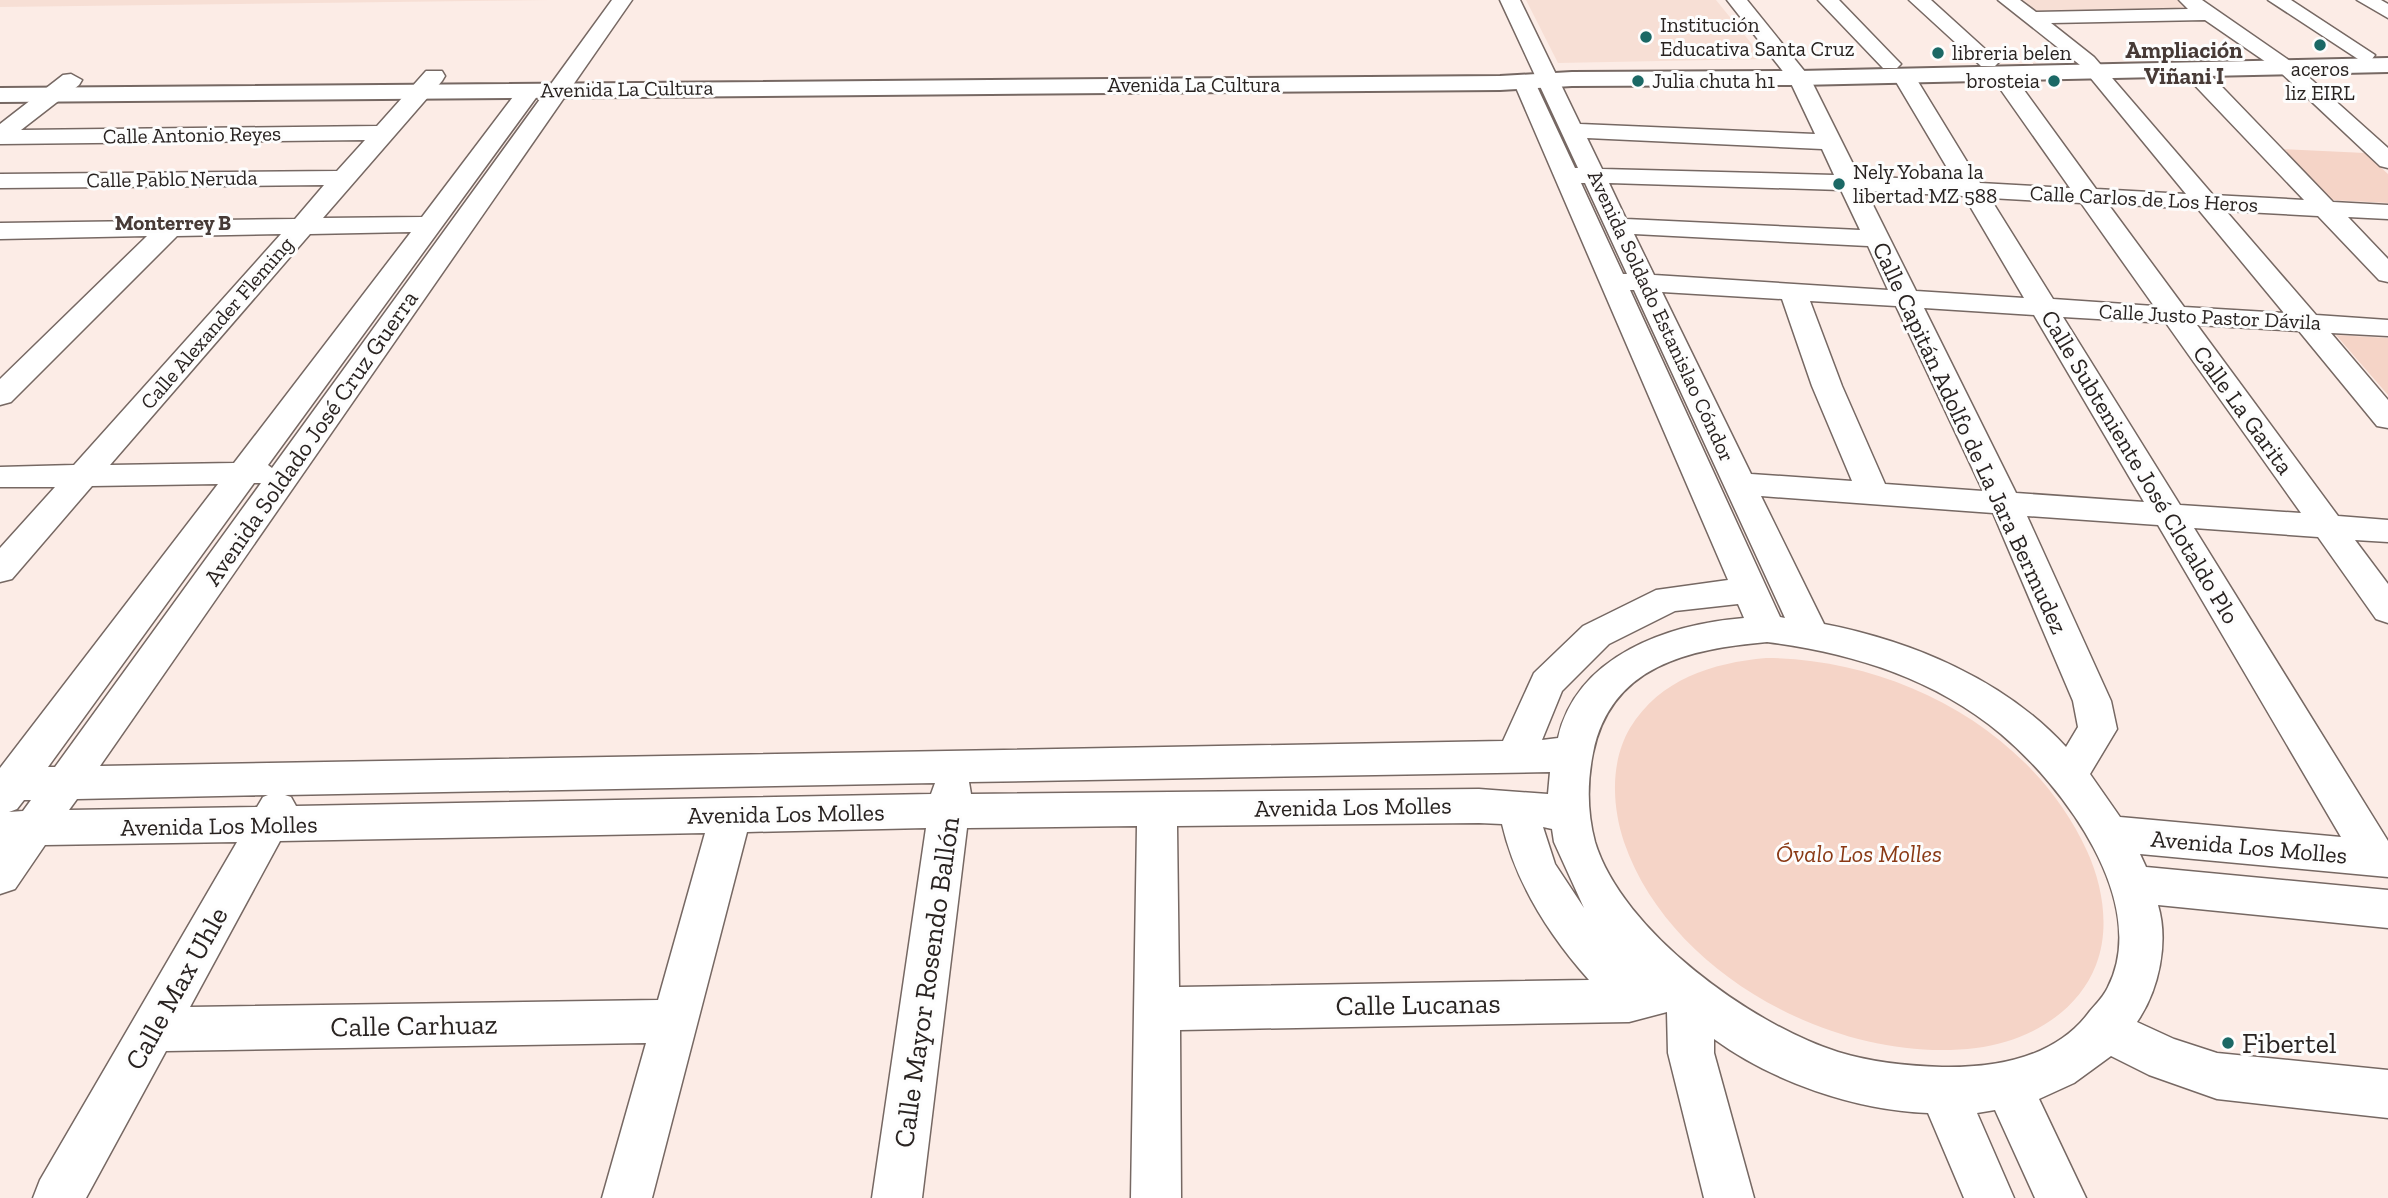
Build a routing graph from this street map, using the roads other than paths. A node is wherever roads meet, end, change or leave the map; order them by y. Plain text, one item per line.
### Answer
1 (622, 0) edge
2 (1487, 0) edge
3 (1510, 0) edge
4 (1737, 0) edge
5 (1828, 0) edge
6 (1919, 0) edge
7 (2008, 0) edge
8 (2189, 0) edge
9 (2278, 0) edge
10 (2367, 0) edge
11 (2388, 12) edge
12 (2209, 14) junction
13 (2030, 18) junction
14 (2280, 62) junction
15 (2382, 62) edge
16 (2091, 66) junction
17 (1994, 68) junction
18 (2192, 69) junction
19 (1897, 70) junction
20 (1794, 72) junction
21 (1534, 75) junction
22 (549, 79) junction
23 (0, 80) edge
24 (428, 83) junction
25 (63, 87) junction
26 (0, 95) edge
27 (1573, 131) junction
28 (384, 133) junction
29 (0, 136) edge
30 (1830, 142) junction
31 (2388, 161) edge
32 (1565, 175) junction
33 (1594, 175) junction
34 (345, 178) junction
35 (0, 181) edge
36 (1850, 183) junction
37 (1972, 190) junction
38 (2088, 196) junction
39 (2206, 202) junction
40 (2326, 209) junction
41 (2388, 212) edge
42 (430, 224) junction
43 (1618, 226) junction
44 (301, 228) junction
45 (169, 229) junction
46 (1, 233) edge
47 (1877, 239) junction
48 (2388, 274) edge
49 (1612, 281) junction
50 (1644, 283) junction
51 (1793, 292) junction
52 (1906, 299) junction
53 (2043, 307) junction
54 (2174, 315) junction
55 (2307, 323) junction
56 (2388, 328) edge
57 (0, 396) edge
58 (2388, 419) edge
59 (287, 472) junction
60 (244, 473) junction
61 (83, 475) junction
62 (0, 477) edge
63 (1740, 484) junction
64 (1873, 494) junction
65 (2005, 503) junction
66 (2169, 515) junction
67 (2328, 527) junction
68 (2388, 531) edge
69 (1, 567) edge
70 (1750, 590) junction
71 (2388, 610) edge
72 (1767, 629) junction
73 (1810, 633) junction
74 (1583, 646) junction
75 (1623, 669) junction
76 (1570, 751) junction
77 (1517, 757) junction
78 (955, 767) junction
79 (2069, 775) junction
80 (295, 779) junction
81 (66, 783) junction
82 (4, 790) edge
83 (1518, 808) junction
84 (1157, 809) junction
85 (949, 811) junction
86 (731, 814) junction
87 (1570, 817) junction
88 (268, 825) junction
89 (17, 829) edge
90 (2110, 834) junction
91 (2382, 859) edge
92 (0, 876) edge
93 (2132, 884) junction
94 (2388, 909) edge
95 (1670, 994) junction
96 (1155, 1009) junction
97 (675, 1021) junction
98 (153, 1029) junction
99 (2106, 1030) junction
100 (2008, 1085) junction
101 (1943, 1091) junction
102 (2388, 1094) edge
103 (58, 1198) edge
104 (626, 1198) edge
105 (897, 1198) edge
106 (1156, 1198) edge
107 (1729, 1198) edge
108 (1989, 1198) edge
109 (2061, 1198) edge

1 - 22 street, Avenida Soldado José Cruz Guerra
2 - 21 street, Avenida Soldado Estanislao Cóndor
3 - 21 street, Avenida Soldado Estanislao Cóndor
4 - 20 street, Calle Capitán Adolfo de La Jara Bermudez
5 - 19 street, Calle Subteniente José Clotaldo Plo
6 - 17 street, Calle La Garita
7 - 13 street
8 - 12 street
9 - 15 street
10 - 11 street
12 - 13 street
12 - 14 street
13 - 16 street
14 - 15 main road, Avenida La Cultura
14 - 16 main road, Avenida La Cultura
14 - 18 main road, Avenida La Cultura
14 - 31 street
16 - 17 main road, Avenida La Cultura
16 - 18 main road, Avenida La Cultura
16 - 39 street
17 - 19 main road, Avenida La Cultura
17 - 38 street, Calle La Garita
18 - 40 street
19 - 20 main road, Avenida La Cultura
19 - 37 street, Calle Subteniente José Clotaldo Plo
20 - 21 main road, Avenida La Cultura
20 - 30 street, Calle Capitán Adolfo de La Jara Bermudez
21 - 22 main road, Avenida La Cultura
21 - 27 street, Avenida Soldado Estanislao Cóndor
21 - 32 street, Avenida Soldado Estanislao Cóndor
22 - 24 main road, Avenida La Cultura
22 - 42 street, Avenida Soldado José Cruz Guerra
22 - 59 street, Avenida Soldado José Cruz Guerra
23 - 25 main road, Avenida La Cultura
24 - 25 main road, Avenida La Cultura
24 - 28 street, Calle Alexander Fleming
25 - 26 main road, Avenida La Cultura
25 - 29 street
27 - 30 street
27 - 33 street, Avenida Soldado Estanislao Cóndor
28 - 29 street, Calle Antonio Reyes
28 - 34 street, Calle Alexander Fleming
30 - 36 street, Calle Capitán Adolfo de La Jara Bermudez
32 - 33 street, Calle Carlos de Los Heros
32 - 49 street, Avenida Soldado Estanislao Cóndor
33 - 36 street, Calle Carlos de Los Heros
33 - 43 street, Avenida Soldado Estanislao Cóndor
34 - 35 street, Calle Pablo Neruda
34 - 44 street, Calle Alexander Fleming
36 - 37 street, Calle Carlos de Los Heros
36 - 47 street, Calle Capitán Adolfo de La Jara Bermudez
37 - 38 street, Calle Carlos de Los Heros
37 - 53 street, Calle Subteniente José Clotaldo Plo
38 - 39 street, Calle Carlos de Los Heros
38 - 54 street, Calle La Garita
39 - 40 street, Calle Carlos de Los Heros
39 - 55 street
40 - 41 street, Calle Carlos de Los Heros
40 - 48 street
42 - 44 street
42 - 60 street, Avenida Soldado José Cruz Guerra
43 - 47 street
43 - 50 street, Avenida Soldado Estanislao Cóndor
44 - 45 street
44 - 61 street, Calle Alexander Fleming
45 - 46 street
45 - 57 street
47 - 52 street, Calle Capitán Adolfo de La Jara Bermudez
49 - 50 street, Calle Justo Pastor Dávila
49 - 70 street, Avenida Soldado Estanislao Cóndor
50 - 51 street, Calle Justo Pastor Dávila
50 - 63 street, Avenida Soldado Estanislao Cóndor
51 - 52 street, Calle Justo Pastor Dávila
51 - 64 street
52 - 53 street, Calle Justo Pastor Dávila
52 - 65 street, Calle Capitán Adolfo de La Jara Bermudez
53 - 54 street, Calle Justo Pastor Dávila
53 - 66 street, Calle Subteniente José Clotaldo Plo
54 - 55 street, Calle Justo Pastor Dávila
54 - 67 street, Calle La Garita
55 - 56 street, Calle Justo Pastor Dávila
55 - 58 street
59 - 60 street
59 - 81 street, Avenida Soldado José Cruz Guerra
60 - 61 street
60 - 82 street, Avenida Soldado José Cruz Guerra
61 - 62 street
61 - 69 street, Calle Alexander Fleming
63 - 64 street
63 - 73 street, Avenida Soldado Estanislao Cóndor
64 - 65 street
65 - 66 street
65 - 79 street, Calle Capitán Adolfo de La Jara Bermudez
66 - 67 street
66 - 91 street, Calle Subteniente José Clotaldo Plo
67 - 68 street
67 - 71 street, Calle La Garita
70 - 72 street, Avenida Soldado Estanislao Cóndor
70 - 74 street
72 - 73 street
72 - 75 street
73 - 79 street
74 - 75 street
74 - 77 street
75 - 76 street
76 - 77 street, Avenida Los Molles
76 - 87 street
77 - 78 street, Avenida Los Molles
78 - 80 street, Avenida Los Molles
78 - 85 street, Calle Mayor Rosendo Ballón
79 - 90 street
80 - 81 street, Avenida Los Molles
80 - 88 street, Calle Max Uhle
81 - 82 street, Avenida Los Molles
81 - 89 street, Avenida Soldado José Cruz Guerra
83 - 84 street, Avenida Los Molles
83 - 87 street, Avenida Los Molles
83 - 95 street
84 - 85 street, Avenida Los Molles
84 - 96 street
85 - 86 street, Avenida Los Molles
85 - 105 street, Calle Mayor Rosendo Ballón
86 - 88 street, Avenida Los Molles
86 - 97 street
87 - 95 street
88 - 89 street, Avenida Los Molles
88 - 98 street, Calle Max Uhle
89 - 92 street, Avenida Soldado José Cruz Guerra
90 - 91 street, Avenida Los Molles
90 - 93 street
93 - 94 street, Avenida Los Molles
93 - 99 street
95 - 96 street, Calle Lucanas
95 - 101 street
95 - 107 street
96 - 106 street
97 - 98 street, Calle Carhuaz
97 - 104 street
98 - 103 street, Calle Max Uhle
99 - 100 street
99 - 102 street
100 - 101 street
100 - 109 street
101 - 108 street

